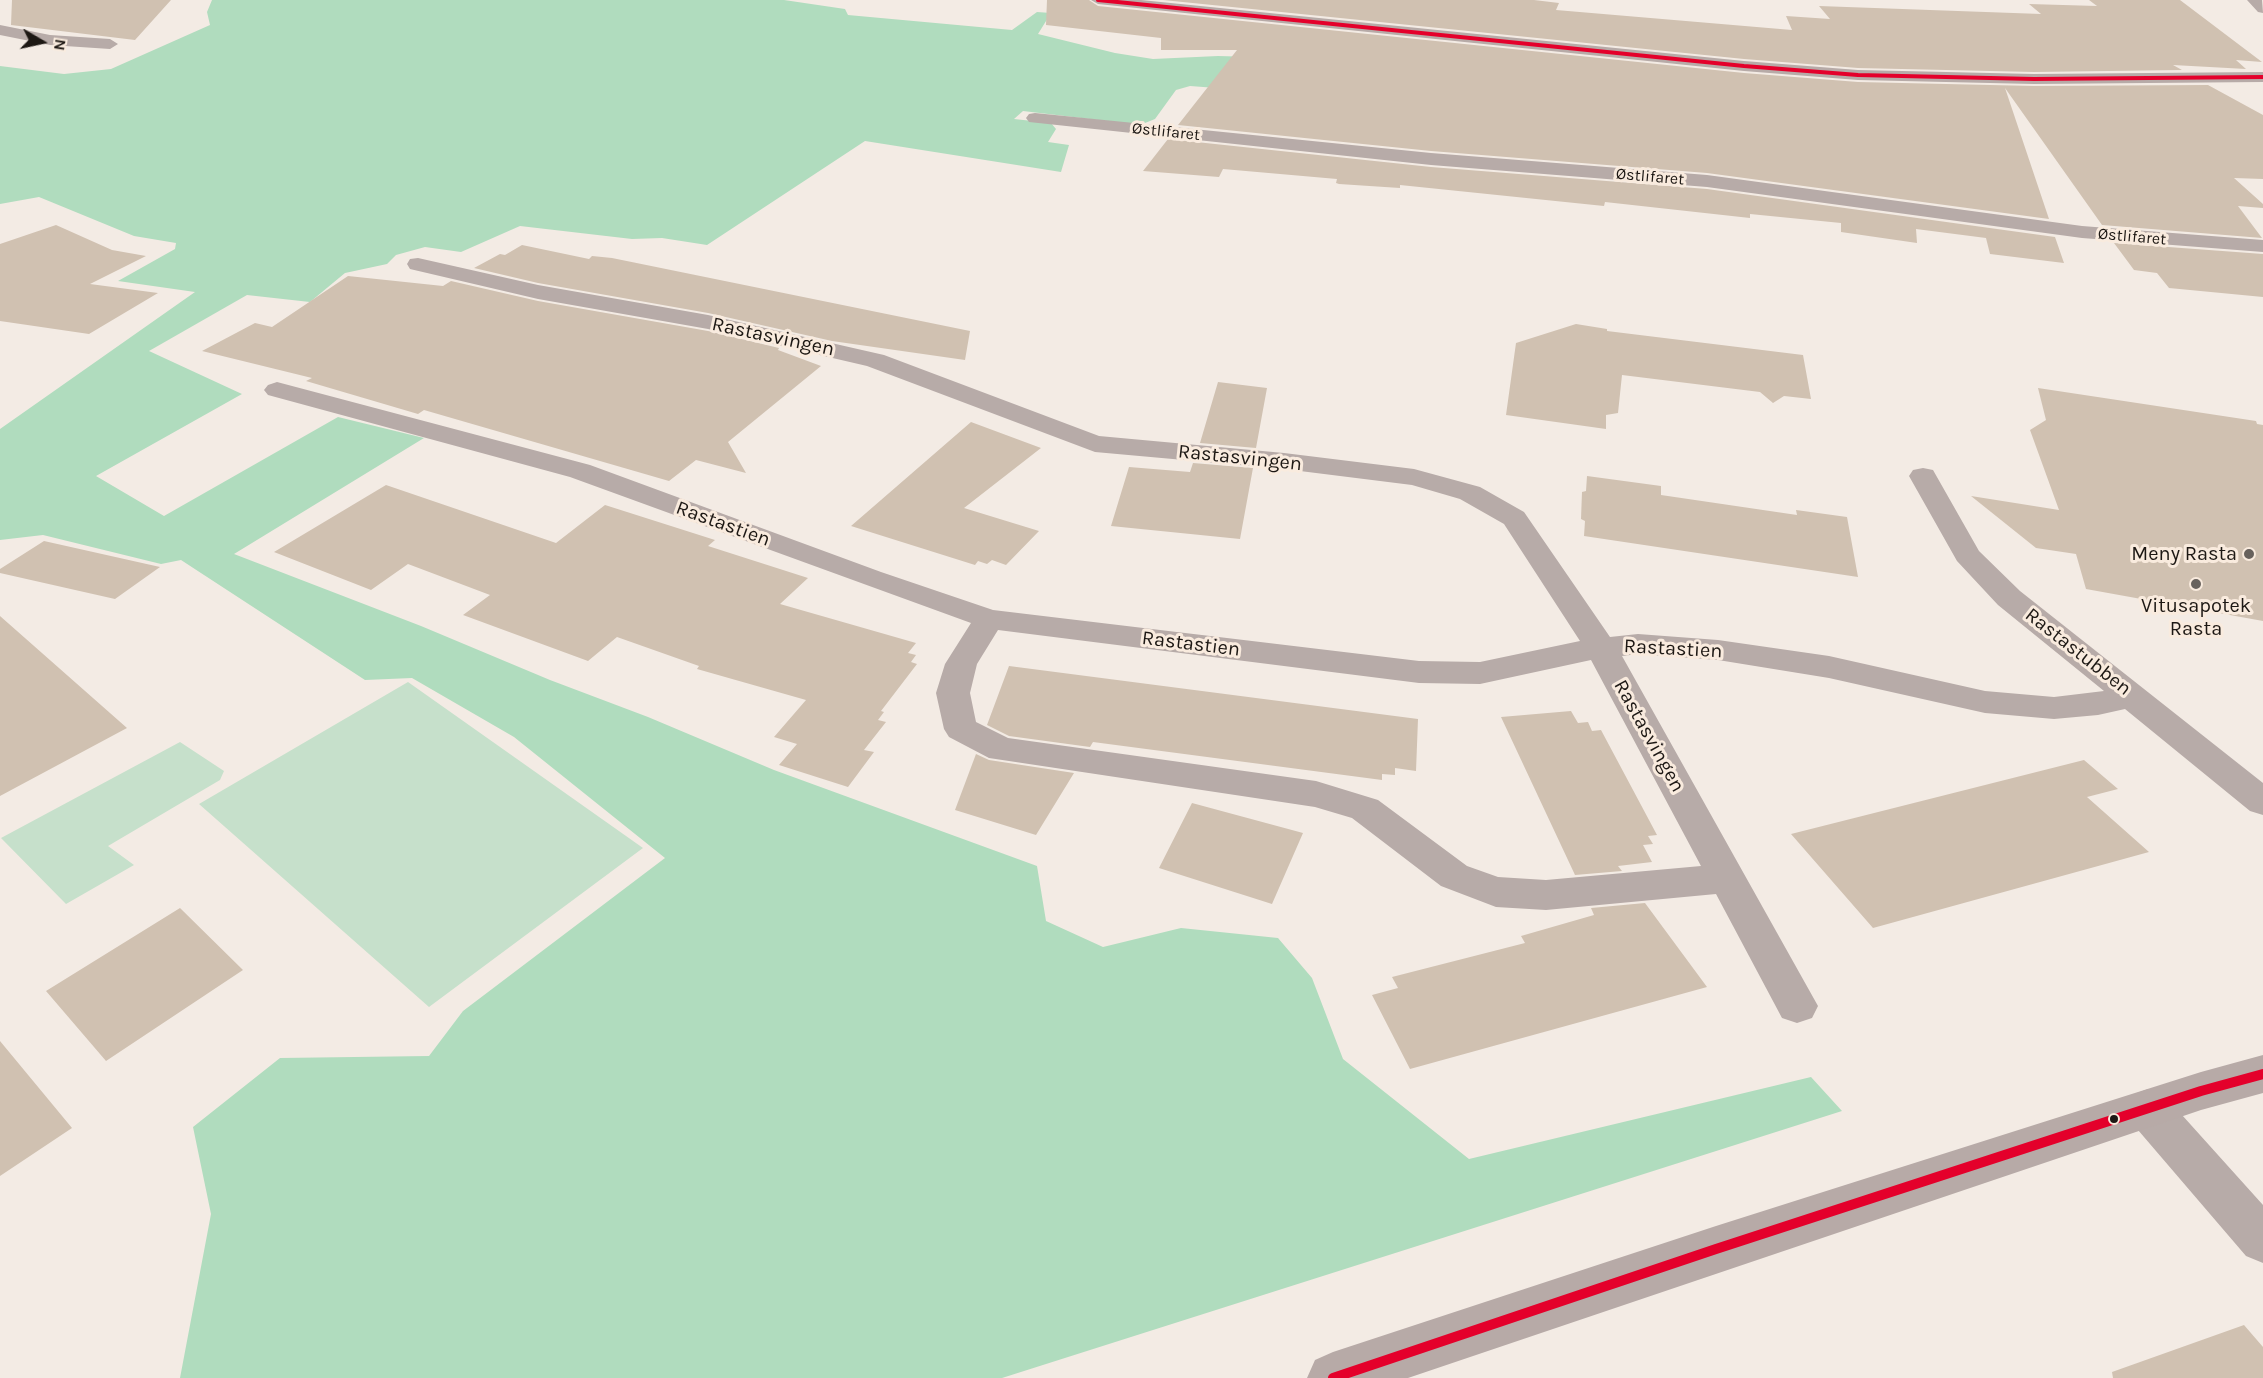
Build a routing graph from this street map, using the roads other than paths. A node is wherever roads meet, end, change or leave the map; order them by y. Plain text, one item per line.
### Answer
1 (1098, 0) edge
2 (2254, 0) edge
3 (2263, 9) edge
4 (0, 30) edge
5 (110, 44) dead end
6 (2263, 77) edge
7 (1035, 118) dead end
8 (2263, 246) edge
9 (418, 264) dead end
10 (277, 390) dead end
11 (1923, 476) dead end
12 (989, 619) junction
13 (1601, 648) junction
14 (2133, 696) junction
15 (2263, 801) edge
16 (1726, 878) junction
17 (1797, 1006) dead end
18 (2263, 1074) edge
19 (2148, 1109) junction
20 (2263, 1240) edge
21 (1333, 1378) edge

1 - 6 street
2 - 3 street
4 - 5 street
7 - 8 street, Østlifaret
9 - 13 street, Rastasvingen
10 - 12 street, Rastastien
11 - 14 street, Rastastubben
12 - 13 street, Rastastien
12 - 16 street
13 - 14 street, Rastastien
13 - 16 street, Rastasvingen
14 - 15 street, Rastastubben
16 - 17 street, Rastasvingen
18 - 19 main road
19 - 20 street
19 - 21 main road

